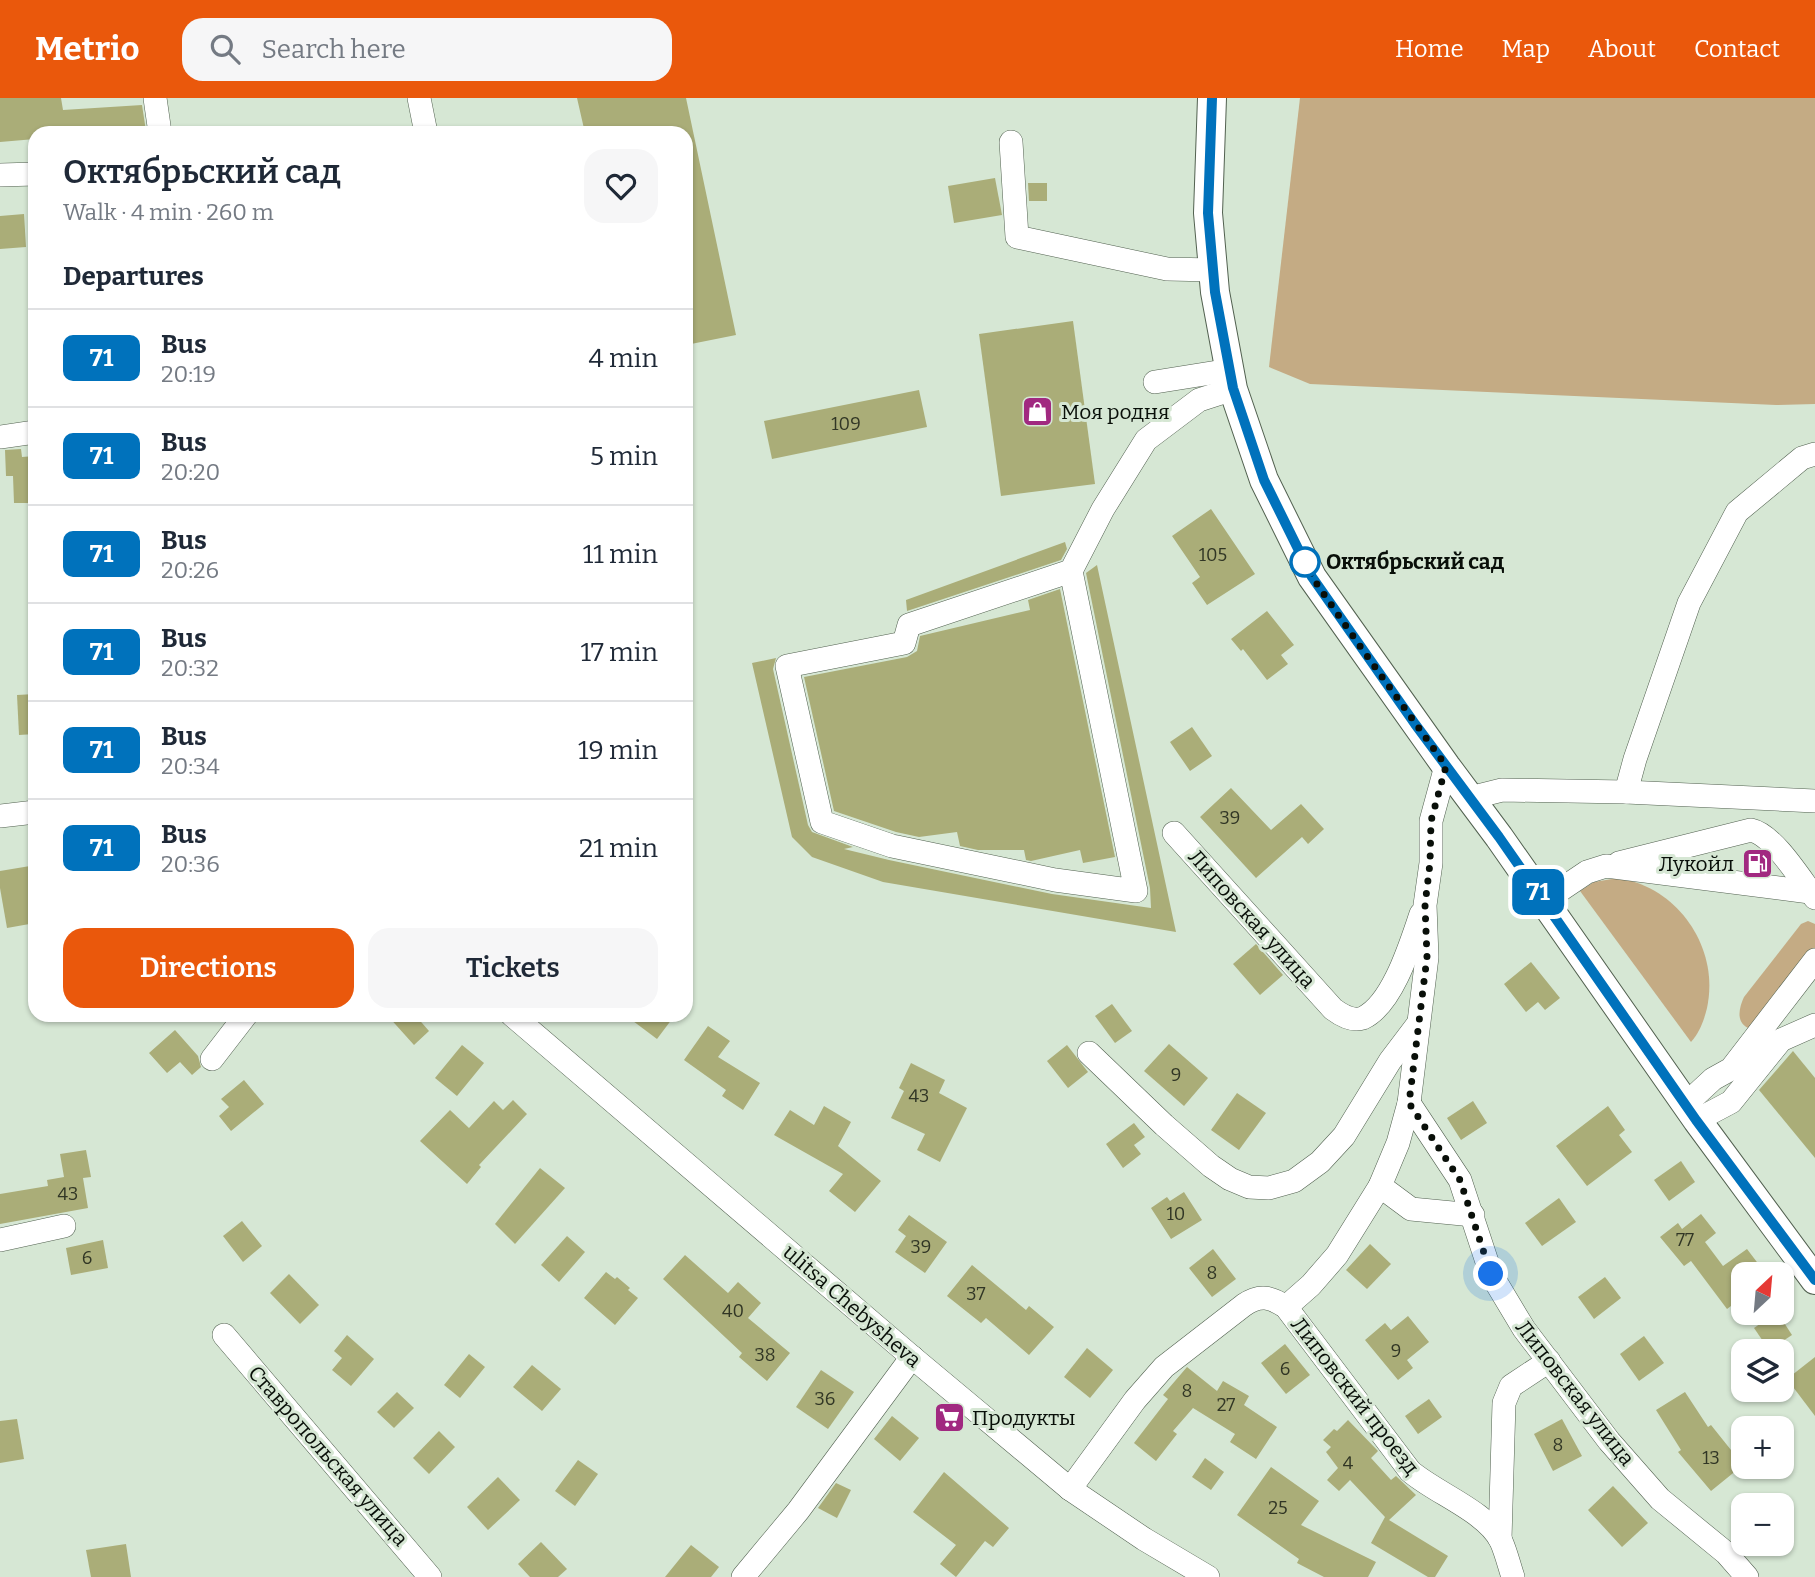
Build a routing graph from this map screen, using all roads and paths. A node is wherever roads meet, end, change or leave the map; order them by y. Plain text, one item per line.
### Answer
1 (155, 98) edge
2 (419, 98) edge
3 (1212, 98) edge
4 (159, 126) edge
5 (425, 126) edge
6 (1011, 142) dead end
7 (28, 174) edge
8 (0, 175) edge
9 (1213, 270) junction
10 (1232, 379) junction
11 (1155, 382) dead end
12 (28, 433) edge
13 (0, 437) edge
14 (1815, 454) edge
15 (1071, 571) junction
16 (1446, 766) junction
17 (1626, 792) junction
18 (1470, 798) junction
19 (1815, 801) edge
20 (28, 813) edge
21 (0, 816) edge
22 (1174, 832) dead end
23 (1606, 866) junction
24 (1813, 895) edge
25 (1544, 901) junction
26 (1425, 905) junction
27 (1815, 960) edge
28 (241, 1022) edge
29 (520, 1022) edge
30 (1418, 1024) junction
31 (1815, 1025) edge
32 (1089, 1053) dead end
33 (212, 1059) dead end
34 (1409, 1103) junction
35 (1691, 1112) junction
36 (1380, 1186) junction
37 (1473, 1215) junction
38 (64, 1226) dead end
39 (0, 1240) edge
40 (1815, 1280) edge
41 (1286, 1307) junction
42 (224, 1335) dead end
43 (912, 1357) junction
44 (1549, 1361) junction
45 (1070, 1489) junction
46 (1500, 1539) junction
47 (430, 1577) edge
48 (743, 1577) edge
49 (1208, 1577) edge
50 (1513, 1577) edge
51 (1747, 1577) edge

1 - 4 street
2 - 5 street
3 - 9 main road
6 - 9 street
7 - 8 street
9 - 10 main road
10 - 11 street
10 - 15 street
10 - 16 main road
12 - 13 street
14 - 17 street
15 - 15 street
16 - 18 main road
16 - 26 street
17 - 18 street
17 - 19 street
18 - 25 main road
20 - 21 street
22 - 26 street, Липовская улица
23 - 24 street
23 - 24 street
23 - 25 street
25 - 35 main road
26 - 30 street
27 - 35 street
28 - 33 street
29 - 43 street, ulitsa Chebysheva
30 - 32 street
30 - 34 street
31 - 35 street
34 - 36 street
34 - 37 street, Липовская улица
35 - 40 main road
36 - 37 street
36 - 41 street
37 - 44 street, Липовская улица
38 - 39 street
41 - 45 street, Липовский проезд
41 - 46 street, Липовский проезд
42 - 47 street, Ставропольская улица
43 - 45 street, ulitsa Chebysheva
43 - 48 street
44 - 46 street
44 - 51 street, Липовская улица
45 - 49 street, ulitsa Chebysheva
46 - 50 street, Липовский проезд

